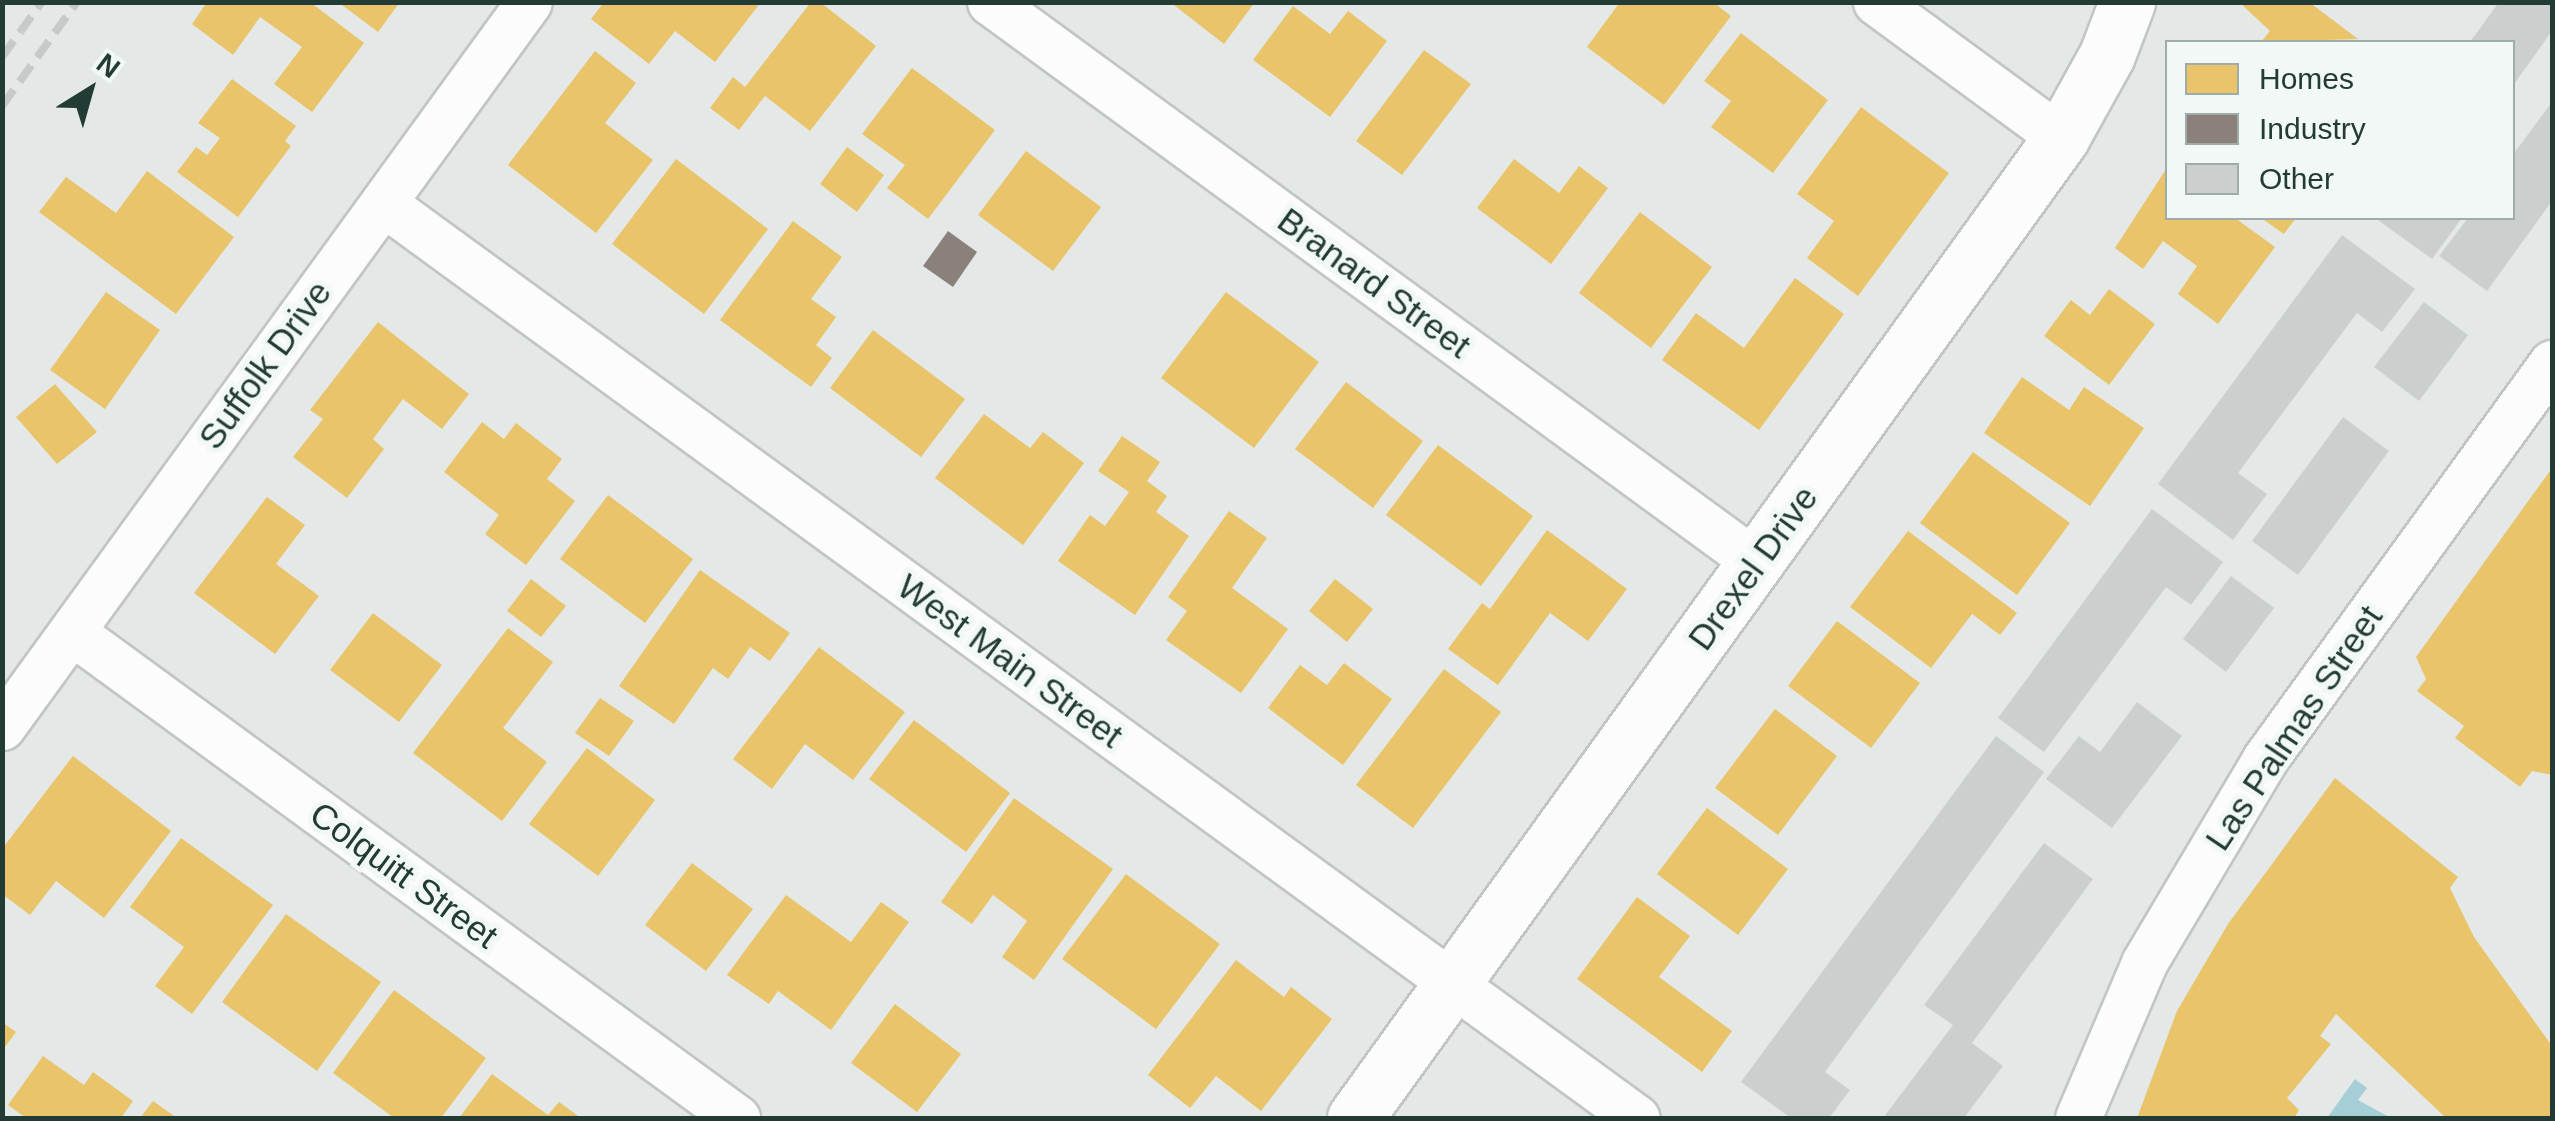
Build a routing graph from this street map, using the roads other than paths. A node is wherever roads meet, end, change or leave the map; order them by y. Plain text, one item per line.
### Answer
1 (529, 2) edge
2 (990, 2) edge
3 (1876, 2) edge
4 (2127, 2) edge
5 (2061, 138) junction
6 (382, 204) junction
7 (2552, 364) edge
8 (1758, 563) junction
9 (72, 632) junction
10 (2, 727) edge
11 (1454, 984) junction
12 (737, 1118) edge
13 (1354, 1118) edge
14 (1637, 1118) edge
15 (2078, 1118) edge

1 - 6 street, Suffolk Drive
2 - 8 street, Branard Street
3 - 5 street
4 - 5 street, Drexel Drive
5 - 8 street, Drexel Drive
6 - 9 street, Suffolk Drive
6 - 11 street, West Main Street
7 - 15 street, Las Palmas Street
8 - 11 street, Drexel Drive
9 - 10 street, Suffolk Drive
9 - 12 street, Colquitt Street
11 - 13 street, Drexel Drive
11 - 14 street, West Main Street

